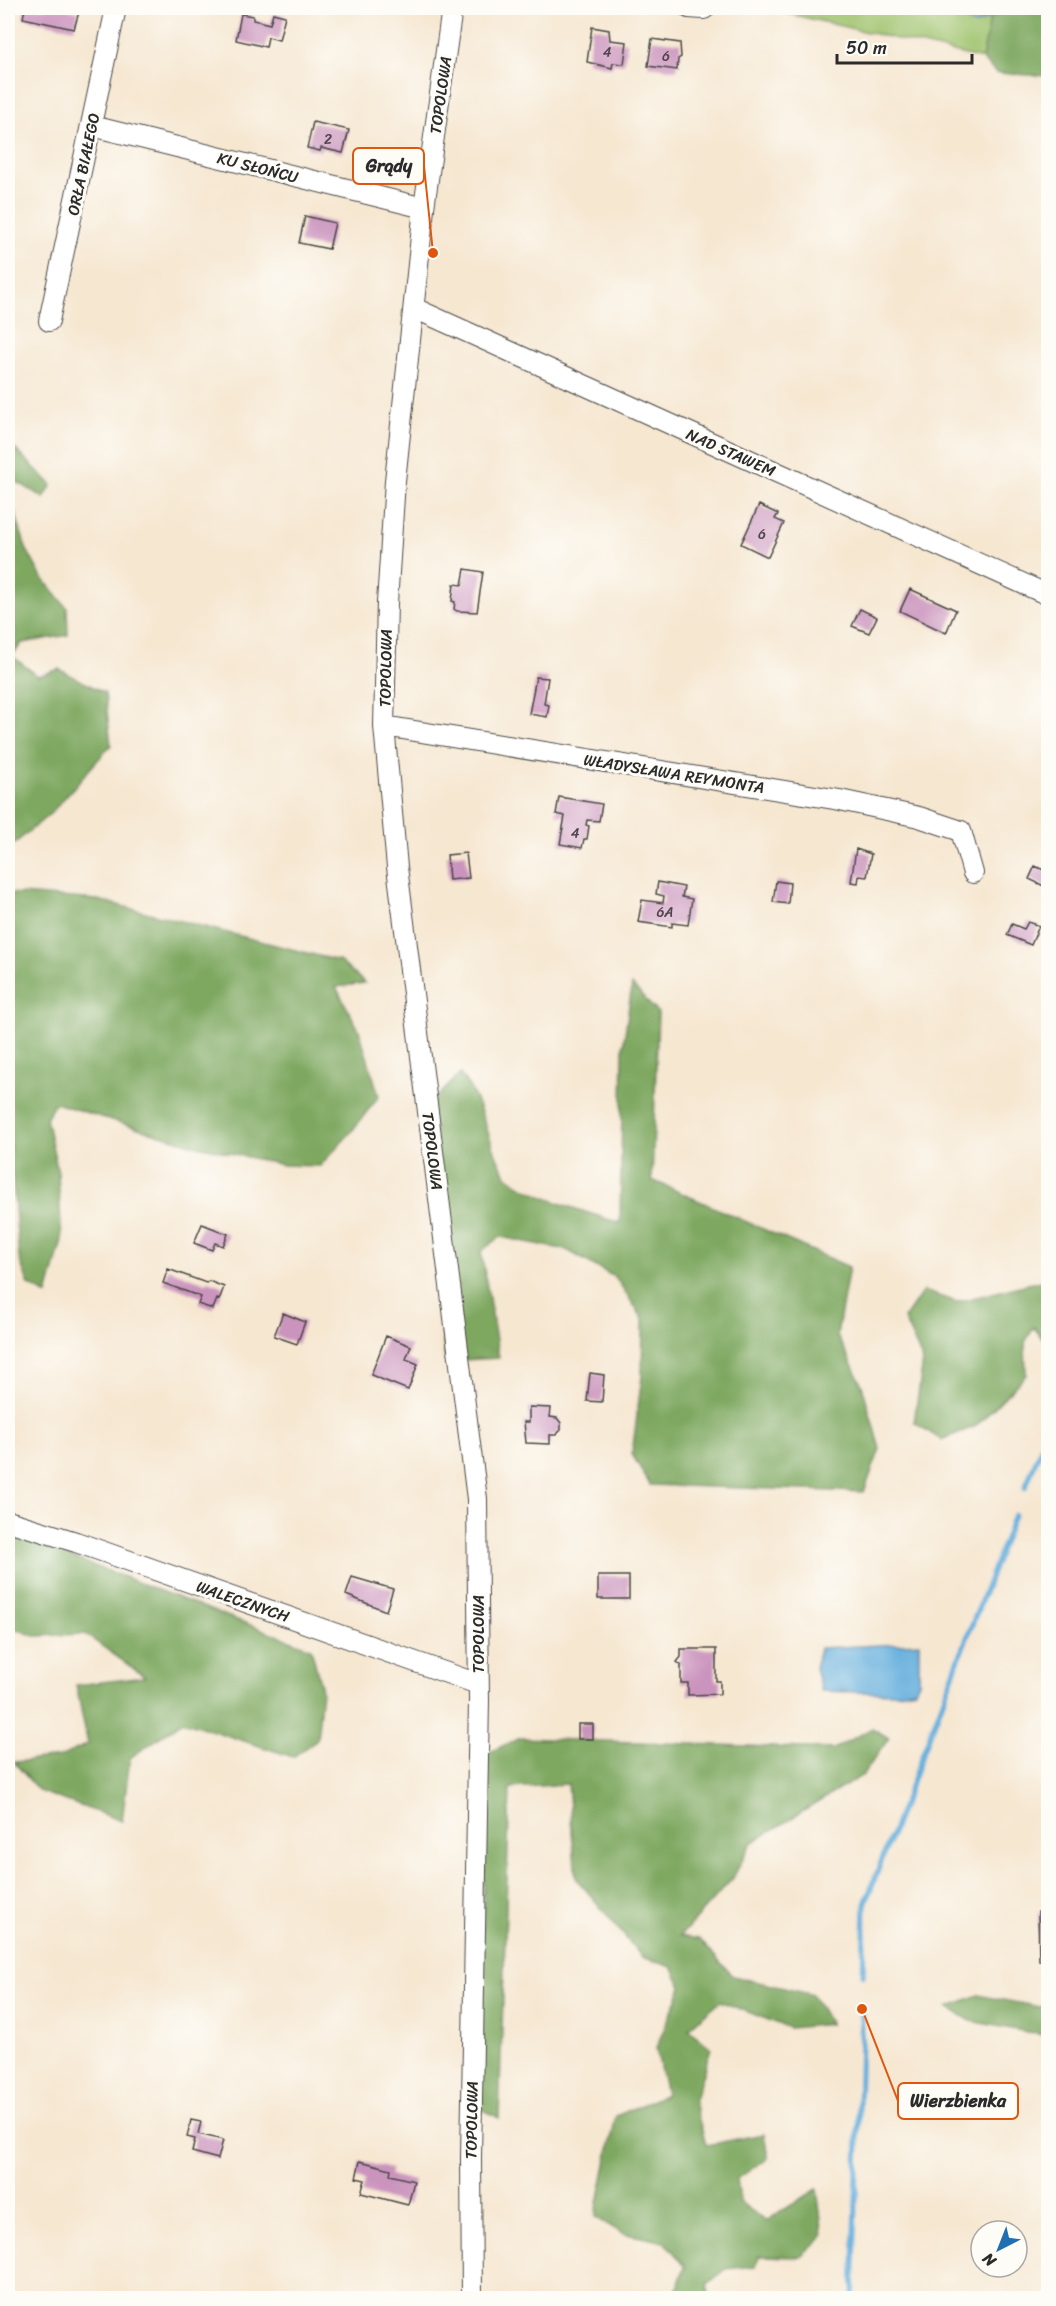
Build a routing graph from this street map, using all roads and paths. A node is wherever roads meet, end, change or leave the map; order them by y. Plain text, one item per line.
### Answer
1 (116, 8) edge
2 (447, 8) edge
3 (452, 8) edge
4 (92, 126) junction
5 (424, 208) junction
6 (414, 308) junction
7 (49, 321) dead end
8 (1048, 595) edge
9 (384, 726) junction
10 (974, 873) dead end
11 (8, 1521) edge
12 (478, 1684) junction
13 (472, 2298) edge

1 - 4 street, ORŁA BIAŁEGO
2 - 3 street
3 - 5 street, TOPOLOWA
4 - 5 street, KU SŁOŃCU
4 - 7 street, ORŁA BIAŁEGO
5 - 6 street, TOPOLOWA
6 - 8 street, NAD STAWEM
6 - 9 street, TOPOLOWA
9 - 10 street, WŁADYSŁAWA REYMONTA
9 - 12 street, TOPOLOWA
11 - 12 street, WALECZNYCH
12 - 13 street, TOPOLOWA

